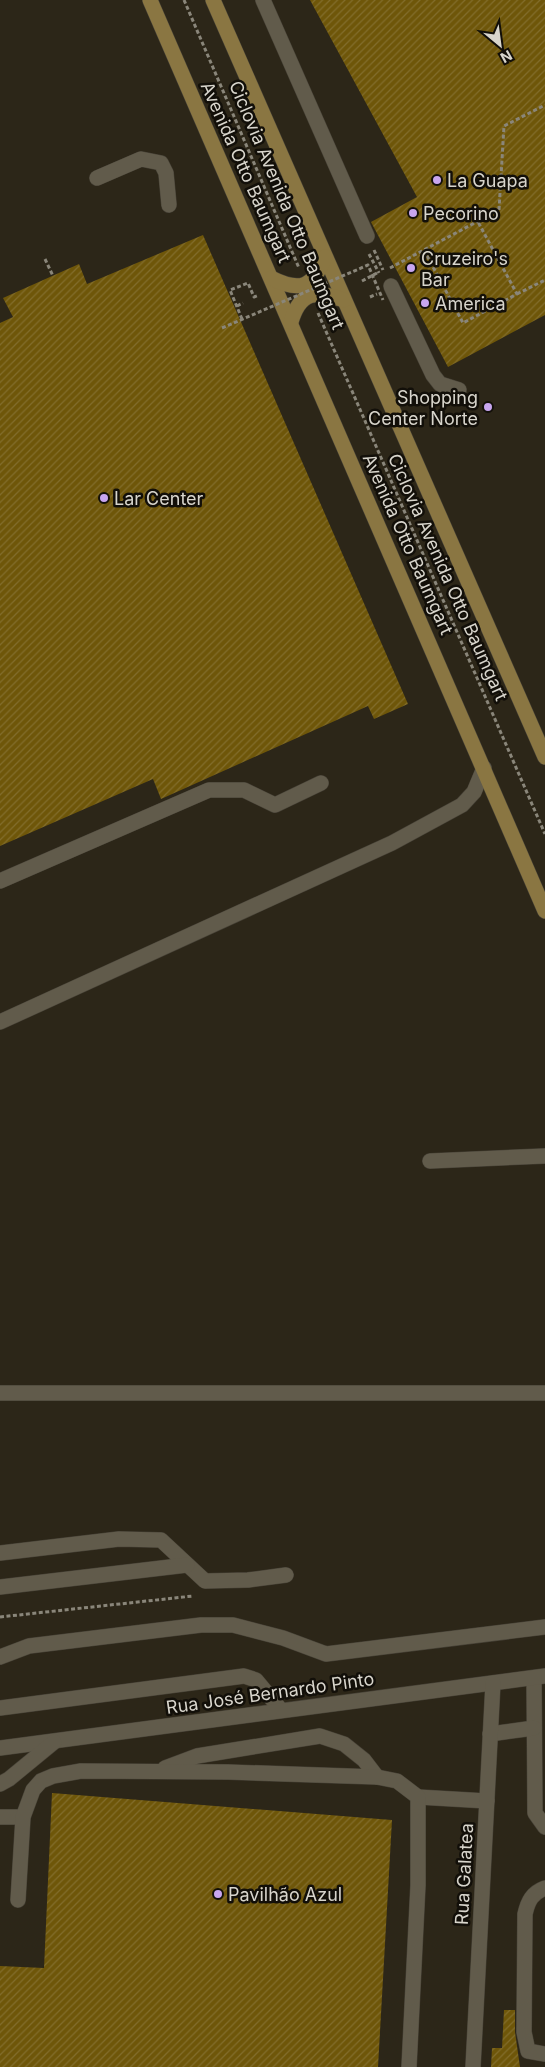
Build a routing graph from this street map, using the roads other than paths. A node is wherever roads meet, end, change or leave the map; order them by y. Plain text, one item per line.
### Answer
1 (150, 0) edge
2 (213, 0) edge
3 (263, 0) edge
4 (97, 178) dead end
5 (169, 205) dead end
6 (367, 236) road end
7 (325, 256) junction
8 (271, 278) junction
9 (392, 286) road end
10 (308, 290) junction
11 (344, 300) junction
12 (291, 322) junction
13 (459, 390) dead end
14 (545, 757) edge
15 (484, 768) junction
16 (321, 783) dead end
17 (0, 881) edge
18 (545, 911) edge
19 (0, 1022) edge
20 (545, 1156) edge
21 (430, 1161) dead end
22 (0, 1393) edge
23 (545, 1393) edge
24 (0, 1553) edge
25 (188, 1565) junction
26 (286, 1575) dead end
27 (0, 1587) edge
28 (545, 1627) edge
29 (0, 1657) edge
30 (540, 1677) edge
31 (493, 1683) junction
32 (0, 1708) edge
33 (281, 1710) junction
34 (534, 1728) junction
35 (490, 1734) junction
36 (55, 1741) junction
37 (0, 1748) edge
38 (156, 1771) junction
39 (376, 1777) junction
40 (0, 1784) edge
41 (540, 1793) edge
42 (418, 1796) junction
43 (487, 1800) junction
44 (23, 1816) junction
45 (0, 1817) edge
46 (545, 1827) edge
47 (545, 1888) edge
48 (18, 1900) dead end
49 (545, 2054) edge
50 (409, 2067) edge
51 (473, 2067) edge

1 - 8 main road, Avenida Otto Baumgart
2 - 7 main road
3 - 6 street
4 - 5 street
7 - 10 main road
7 - 11 main road
8 - 10 main road
8 - 12 main road, Avenida Otto Baumgart
9 - 13 street
10 - 11 main road
10 - 12 main road
11 - 14 main road
12 - 15 main road, Avenida Otto Baumgart
15 - 18 main road, Avenida Otto Baumgart
15 - 19 street
16 - 17 street
20 - 21 street
22 - 23 street
24 - 25 street
25 - 26 street
25 - 27 street
28 - 29 street
30 - 31 street, Rua José Bernardo Pinto
30 - 34 street
31 - 33 street, Rua José Bernardo Pinto
31 - 35 street, Rua Galatea
32 - 33 street
33 - 36 street, Rua José Bernardo Pinto
34 - 35 street
34 - 41 street
35 - 43 street, Rua Galatea
36 - 37 street, Rua José Bernardo Pinto
36 - 40 street
38 - 39 street
38 - 39 street
38 - 44 street
39 - 42 street
41 - 46 street
42 - 43 street
42 - 50 street
43 - 51 street, Rua Galatea
44 - 45 street
44 - 48 street
47 - 49 street

